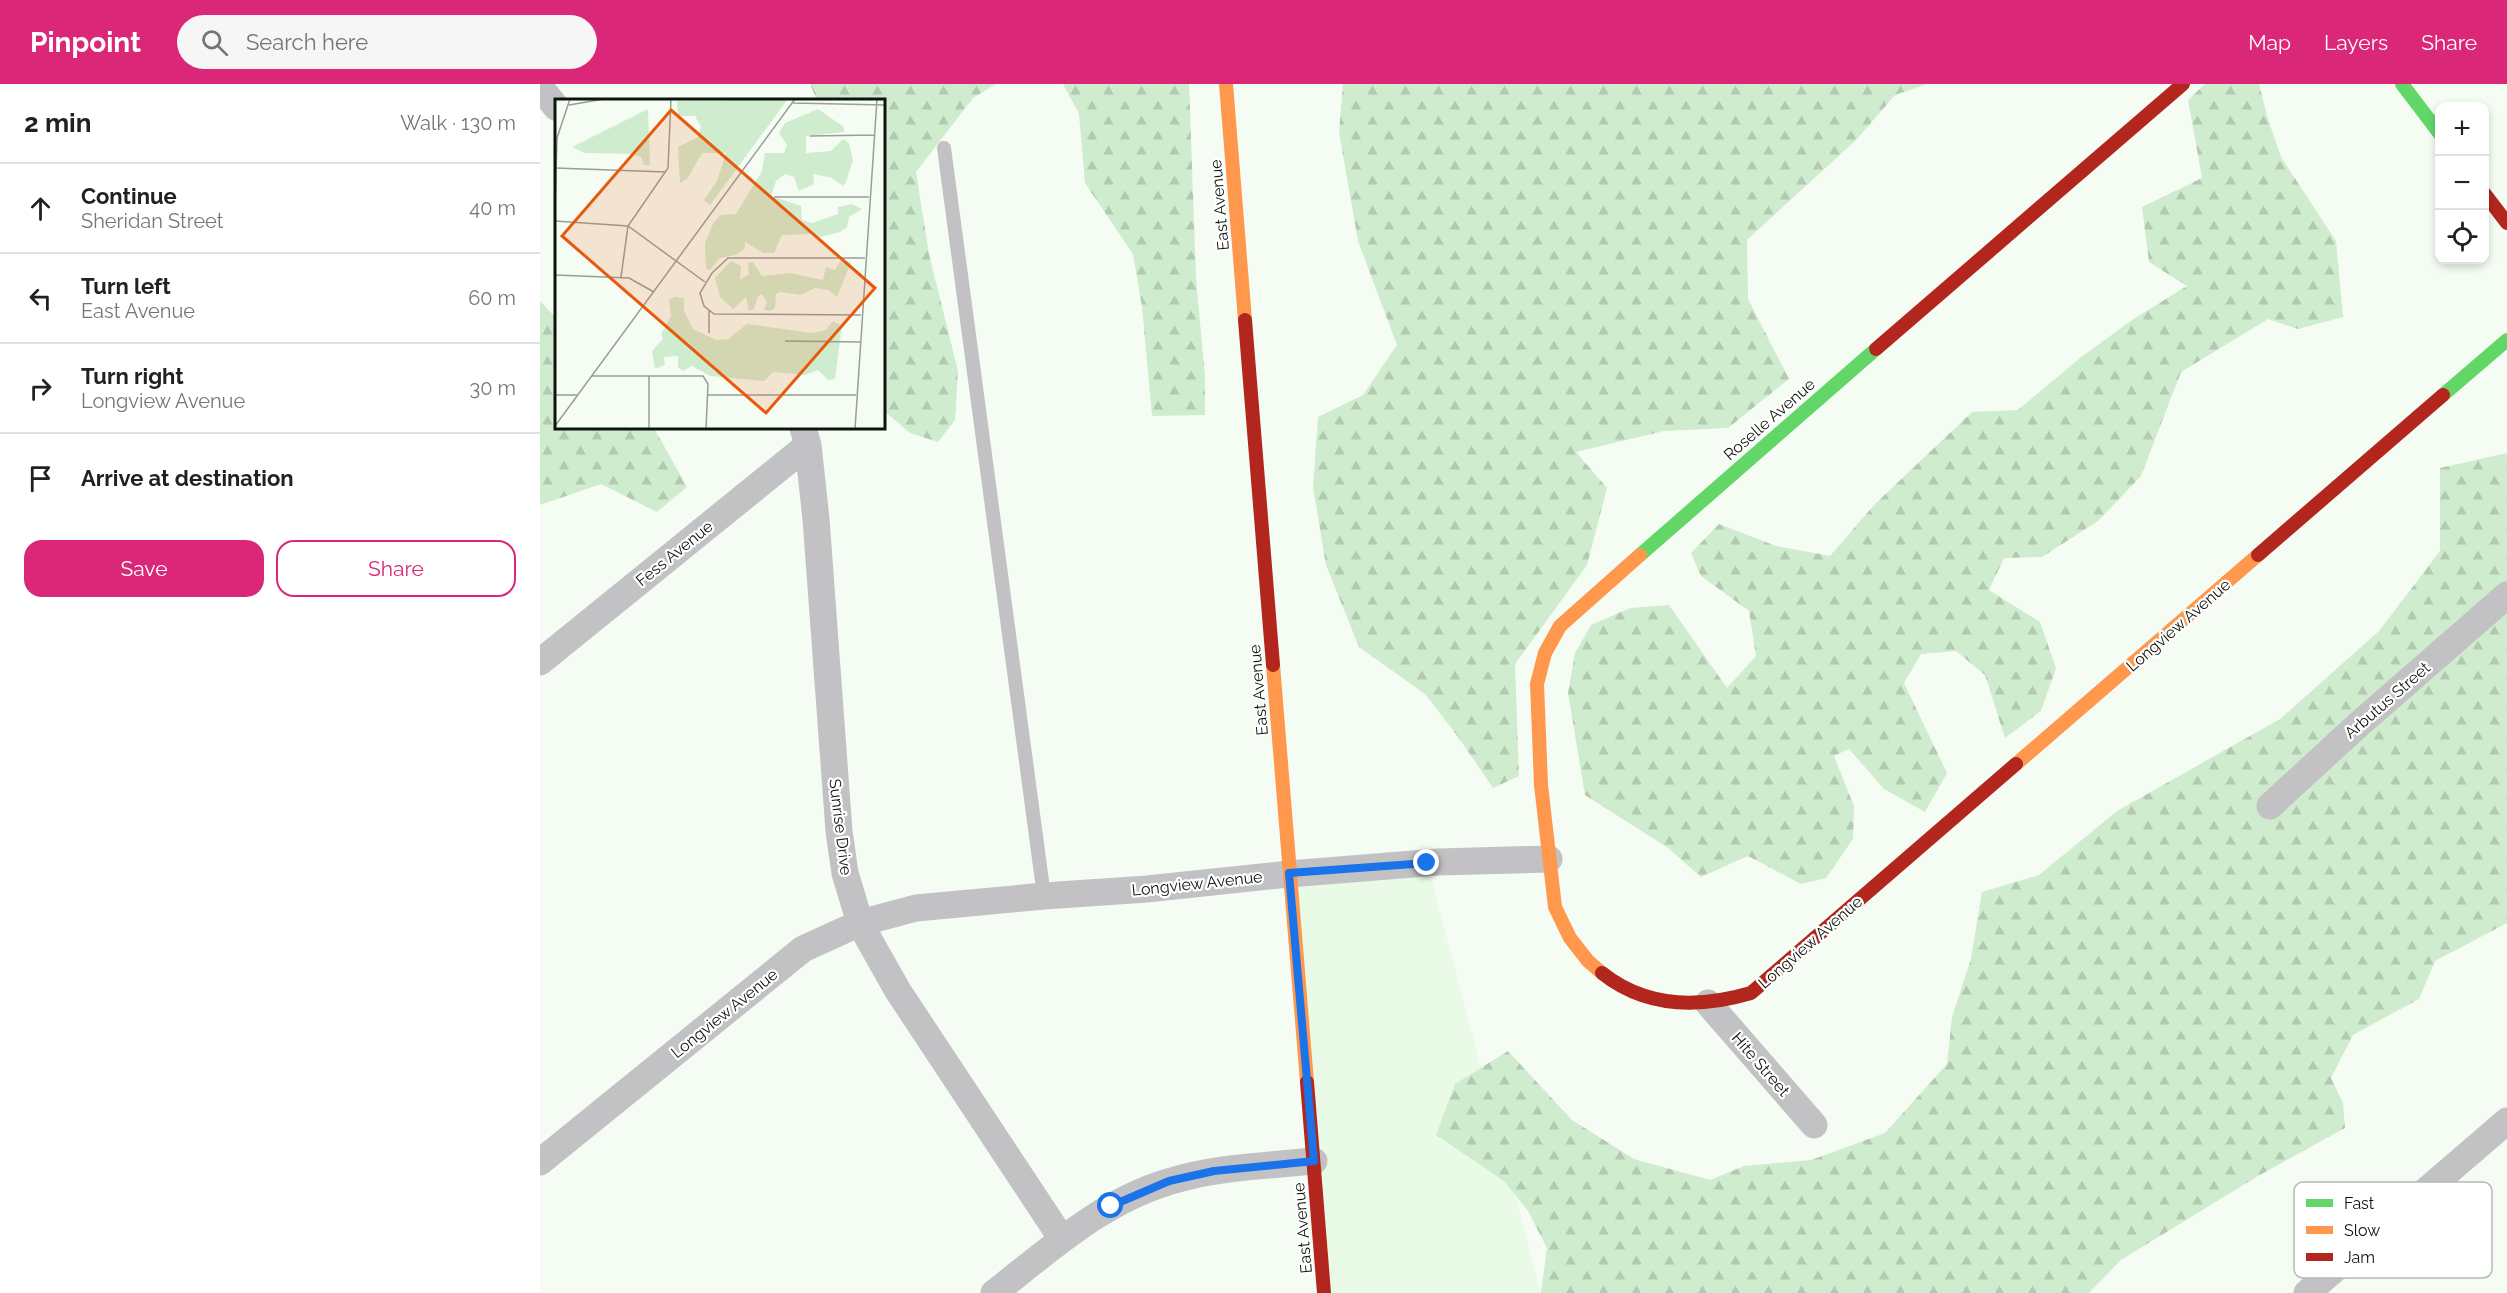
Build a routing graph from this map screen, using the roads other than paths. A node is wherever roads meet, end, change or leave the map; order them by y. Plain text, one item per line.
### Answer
1 (1226, 84) edge
2 (2183, 84) edge
3 (2402, 84) edge
4 (540, 87) edge
5 (555, 106) edge
6 (2435, 129) edge
7 (944, 148) dead end
8 (2489, 200) edge
9 (2507, 223) edge
10 (2507, 340) edge
11 (805, 436) edge
12 (2507, 595) edge
13 (540, 662) edge
14 (2270, 806) dead end
15 (1549, 859) junction
16 (1289, 873) junction
17 (1044, 896) junction
18 (860, 923) junction
19 (1707, 1003) junction
20 (2507, 1121) edge
21 (1814, 1125) dead end
22 (1314, 1161) junction
23 (540, 1162) edge
24 (2436, 1182) edge
25 (1062, 1239) junction
26 (2324, 1278) edge
27 (994, 1293) edge
28 (1324, 1293) edge
29 (2307, 1293) edge

1 - 16 street, East Avenue
2 - 15 street, Roselle Avenue
3 - 6 street
4 - 5 street
7 - 17 lane
8 - 9 street
10 - 19 street, Longview Avenue
11 - 13 street, Fess Avenue
11 - 18 street, Sunrise Drive
12 - 14 street, Arbutus Street
15 - 16 street, Longview Avenue
15 - 19 street, Longview Avenue
16 - 17 street, Longview Avenue
16 - 22 street, East Avenue
17 - 18 street, Longview Avenue
18 - 23 street, Longview Avenue
18 - 25 street, Sunrise Drive
19 - 21 street, Hite Street
20 - 24 street
22 - 25 street
22 - 28 street, East Avenue
25 - 27 street
26 - 29 street

